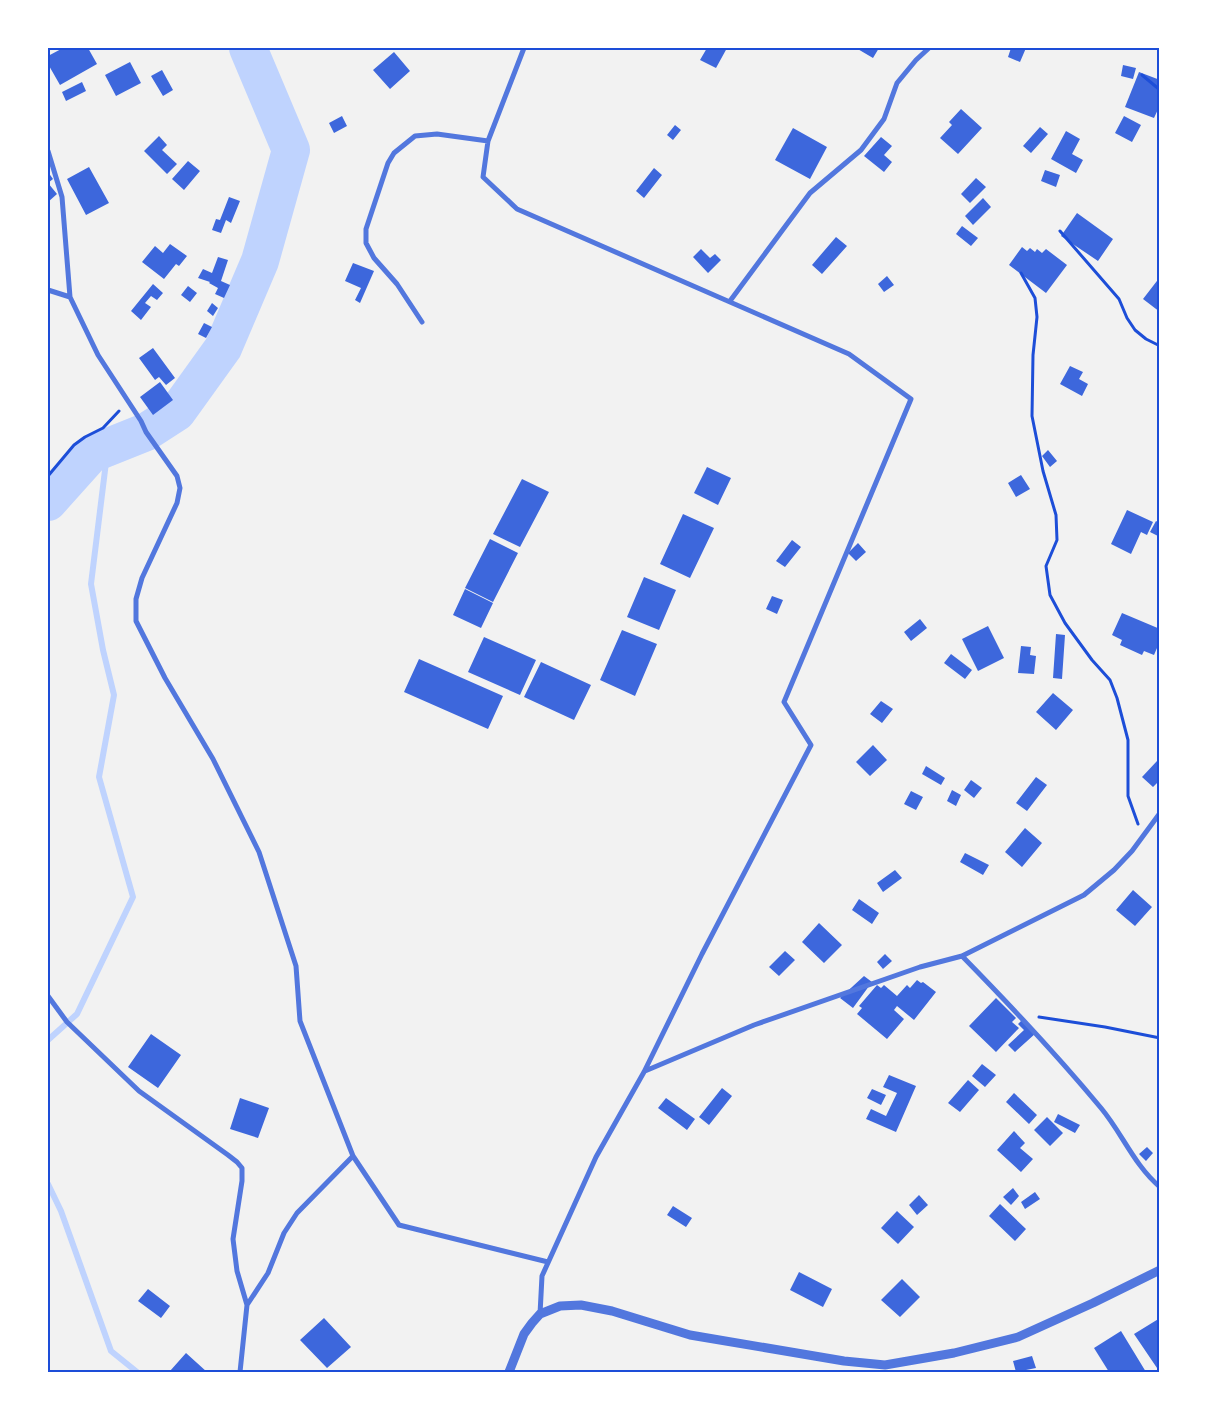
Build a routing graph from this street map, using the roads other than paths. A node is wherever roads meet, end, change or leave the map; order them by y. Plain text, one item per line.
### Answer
1 (524, 48) edge
2 (929, 48) edge
3 (488, 141) junction
4 (48, 151) edge
5 (48, 290) edge
6 (70, 297) junction
7 (730, 301) junction
8 (422, 322) dead end
9 (1160, 813) edge
10 (962, 956) junction
11 (48, 996) edge
12 (644, 1072) junction
13 (353, 1156) junction
14 (1160, 1187) edge
15 (548, 1262) junction
16 (1160, 1270) edge
17 (247, 1305) junction
18 (540, 1314) junction
19 (878, 1368) edge
20 (240, 1372) edge
21 (509, 1372) edge

1 - 3 street
2 - 7 street
3 - 7 street
3 - 8 street
4 - 6 street
5 - 6 street
6 - 13 street
7 - 12 street
9 - 10 street
10 - 12 street
10 - 14 street
11 - 17 street
12 - 15 street
13 - 15 street
13 - 17 street
15 - 18 street
16 - 19 street
17 - 20 street
18 - 19 street
18 - 21 street

